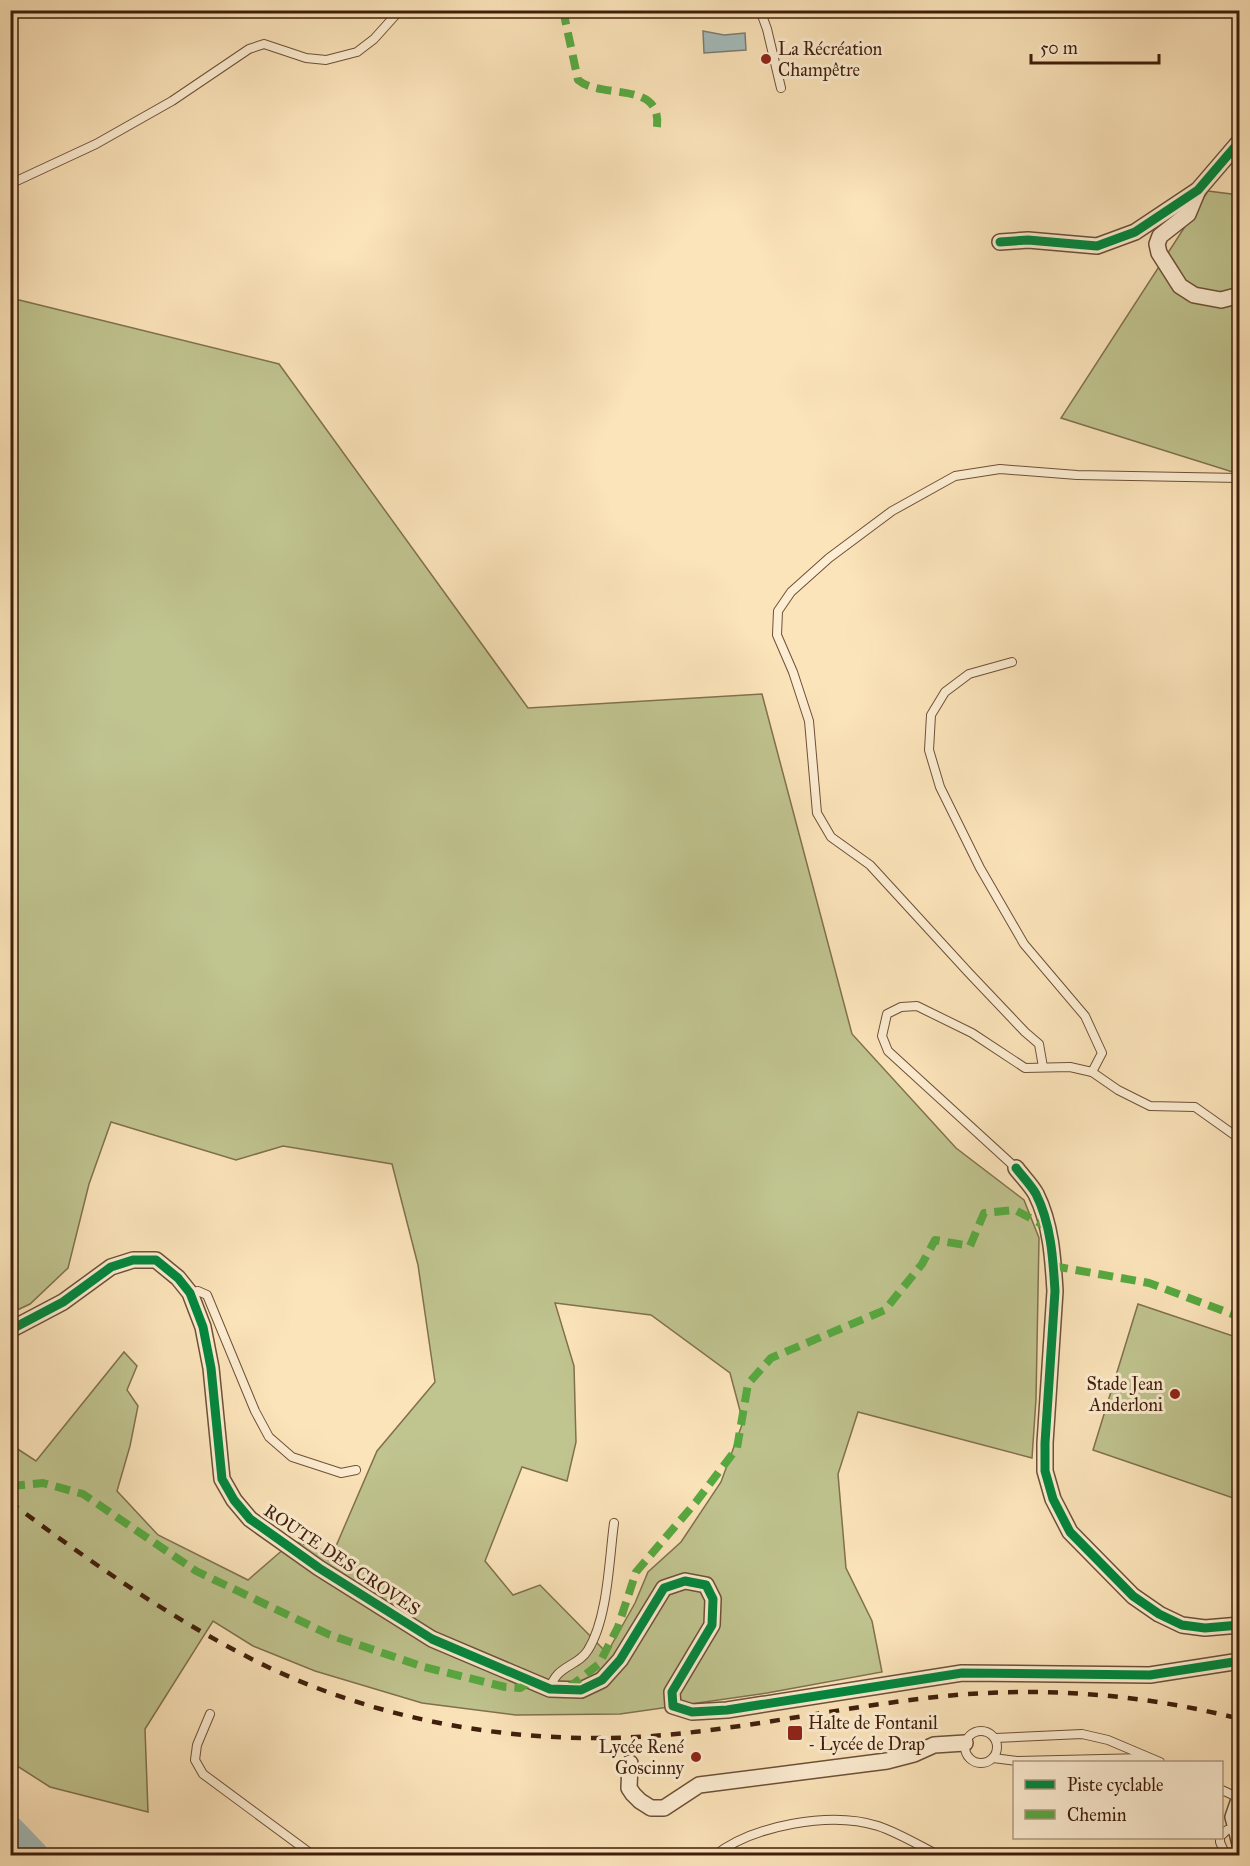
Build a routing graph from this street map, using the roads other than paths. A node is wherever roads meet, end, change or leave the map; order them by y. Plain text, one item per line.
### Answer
1 (400, 10) edge
2 (760, 10) edge
3 (781, 88) dead end
4 (1239, 141) edge
5 (10, 184) edge
6 (1198, 190) junction
7 (1000, 242) dead end
8 (1239, 295) edge
9 (1239, 478) edge
10 (1012, 662) dead end
11 (1042, 1067) junction
12 (1092, 1072) junction
13 (1239, 1139) edge
14 (1016, 1168) joint
15 (190, 1293) junction
16 (10, 1329) edge
17 (357, 1470) dead end
18 (614, 1523) dead end
19 (1239, 1625) edge
20 (1239, 1661) edge
21 (550, 1689) junction
22 (210, 1714) dead end
23 (994, 1738) junction
24 (965, 1743) junction
25 (1149, 1757) junction
26 (993, 1758) junction
27 (1158, 1761) edge
28 (630, 1763) dead end
29 (1223, 1791) edge
30 (1239, 1798) edge
31 (1229, 1832) edge
32 (1223, 1839) edge
33 (1239, 1844) edge
34 (314, 1856) edge
35 (714, 1856) edge
36 (940, 1856) edge
37 (1226, 1856) edge

1 - 5 lane
2 - 3 lane
4 - 6 street
6 - 7 street
6 - 8 street
9 - 11 lane
10 - 12 lane
11 - 12 lane
11 - 14 lane
12 - 13 lane
14 - 19 street
15 - 16 street, ROUTE DES CROVES
15 - 17 lane
15 - 21 street, ROUTE DES CROVES
18 - 21 lane
20 - 21 street, ROUTE DES CROVES
22 - 34 lane
23 - 24 lane
23 - 25 lane
23 - 26 lane
24 - 26 lane
24 - 28 street
25 - 26 lane
25 - 27 lane
29 - 30 lane
30 - 31 street
31 - 33 street
32 - 37 lane
35 - 36 lane

